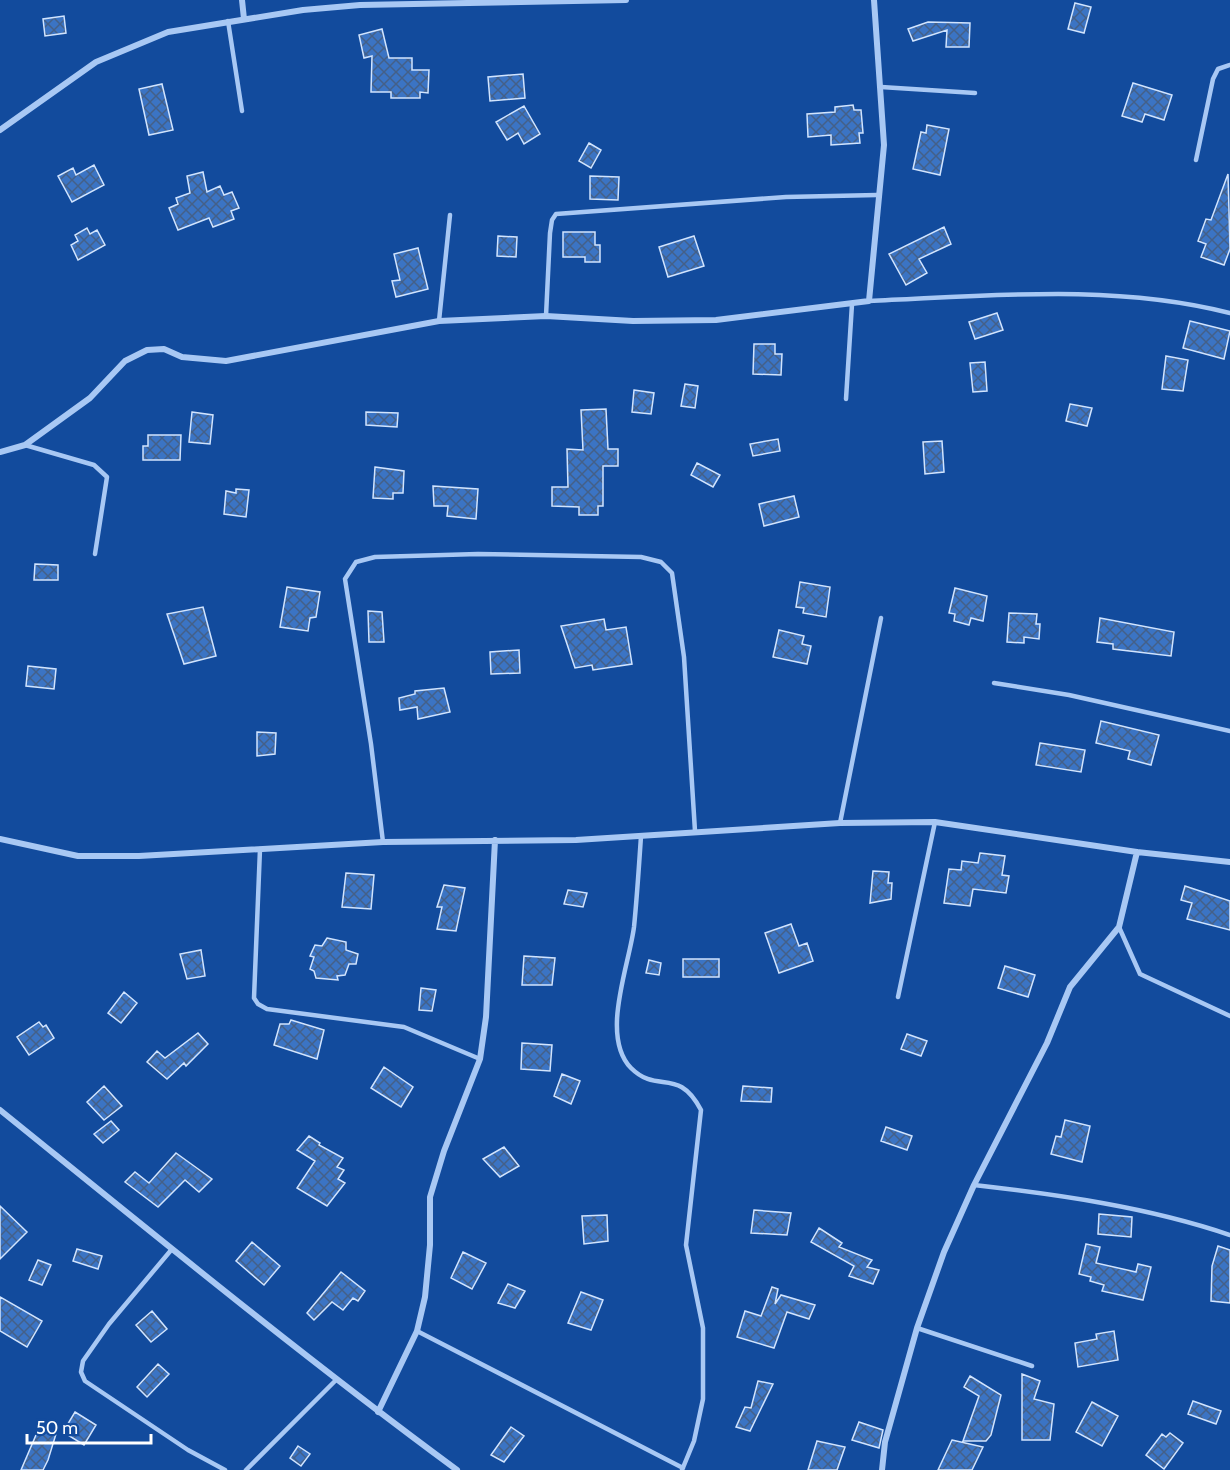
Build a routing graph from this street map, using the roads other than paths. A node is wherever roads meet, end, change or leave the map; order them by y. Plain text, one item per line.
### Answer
1 (242, 0) edge
2 (626, 0) edge
3 (874, 0) edge
4 (244, 19) junction
5 (228, 21) junction
6 (1230, 65) edge
7 (881, 87) junction
8 (975, 93) dead end
9 (242, 111) dead end
10 (0, 130) edge
11 (1196, 160) dead end
12 (877, 195) junction
13 (450, 215) dead end
14 (869, 300) junction
15 (852, 304) junction
16 (1230, 313) edge
17 (546, 316) junction
18 (439, 321) junction
19 (846, 399) dead end
20 (25, 445) junction
21 (0, 452) edge
22 (95, 554) dead end
23 (881, 618) dead end
24 (994, 682) dead end
25 (1230, 730) edge
26 (935, 822) junction
27 (840, 823) junction
28 (695, 831) junction
29 (641, 836) junction
30 (0, 839) edge
31 (495, 840) junction
32 (383, 842) junction
33 (260, 849) junction
34 (1137, 852) junction
35 (1230, 862) edge
36 (1119, 927) junction
37 (898, 997) dead end
38 (1230, 1016) edge
39 (480, 1059) junction
40 (0, 1110) edge
41 (974, 1185) junction
42 (1230, 1235) edge
43 (171, 1249) junction
44 (917, 1328) junction
45 (417, 1331) junction
46 (1032, 1366) dead end
47 (337, 1379) junction
48 (378, 1412) junction
49 (682, 1469) edge
50 (225, 1470) edge
51 (246, 1470) edge
52 (458, 1470) edge
53 (882, 1470) edge

1 - 4 street
2 - 4 street
3 - 7 street
4 - 5 street
5 - 9 lane
5 - 10 street
6 - 11 lane
7 - 8 lane
7 - 12 street
12 - 14 street
12 - 17 lane
13 - 18 lane
14 - 15 street
14 - 16 lane
15 - 17 street
15 - 19 lane
17 - 18 street
18 - 20 street
20 - 21 street
20 - 22 lane
23 - 27 lane
24 - 25 lane
26 - 27 street
26 - 34 street
26 - 37 lane
27 - 28 street
28 - 29 street
28 - 32 lane
29 - 31 street
29 - 49 lane
30 - 33 street
31 - 32 street
31 - 39 street
32 - 33 street
33 - 39 lane
34 - 35 street
34 - 36 street
36 - 38 lane
36 - 41 street
39 - 45 street
40 - 43 street
41 - 42 lane
41 - 44 street
43 - 47 street
43 - 50 lane
44 - 46 lane
44 - 53 street
45 - 48 street
45 - 49 lane
47 - 48 street
47 - 51 lane
48 - 52 street

